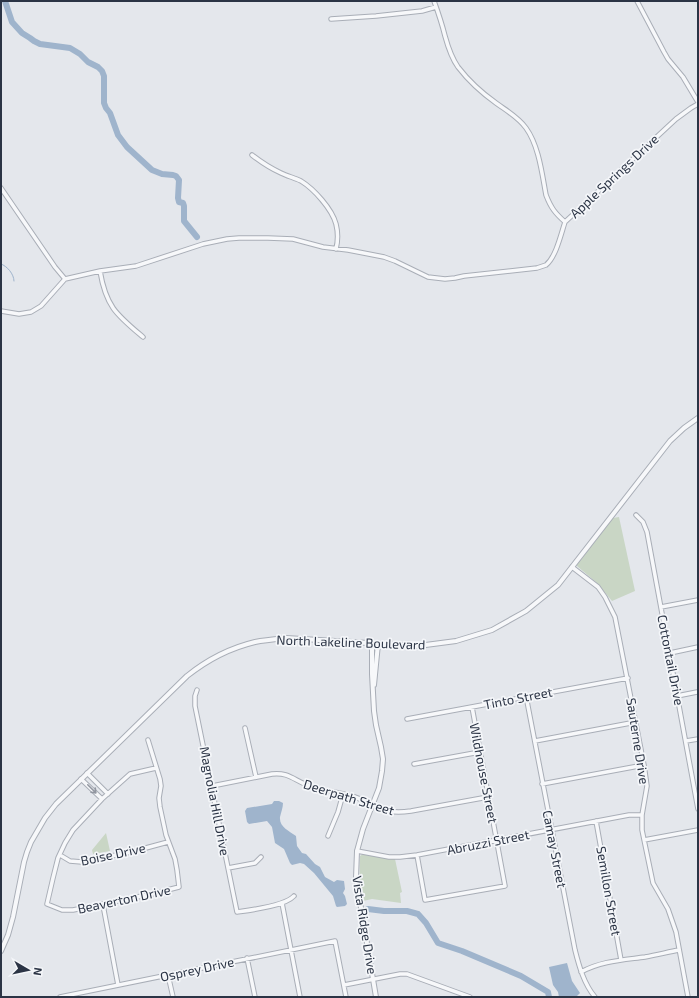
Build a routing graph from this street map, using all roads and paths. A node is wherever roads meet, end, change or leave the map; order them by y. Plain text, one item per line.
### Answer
1 (434, 1) edge
2 (637, 1) edge
3 (436, 7) junction
4 (331, 19) dead end
5 (698, 103) edge
6 (252, 155) dead end
7 (1, 188) edge
8 (565, 222) junction
9 (336, 249) junction
10 (100, 271) junction
11 (65, 279) junction
12 (1, 312) edge
13 (143, 336) dead end
14 (698, 418) edge
15 (636, 515) dead end
16 (572, 567) junction
17 (698, 600) edge
18 (661, 607) junction
19 (372, 643) junction
20 (378, 644) junction
21 (698, 647) edge
22 (670, 653) junction
23 (628, 678) junction
24 (197, 690) dead end
25 (373, 690) junction
26 (697, 692) edge
27 (526, 696) junction
28 (677, 696) junction
29 (472, 707) junction
30 (407, 719) dead end
31 (636, 722) junction
32 (245, 728) dead end
33 (698, 738) edge
34 (148, 740) dead end
35 (535, 741) junction
36 (686, 741) junction
37 (480, 752) junction
38 (414, 764) dead end
39 (644, 765) junction
40 (156, 768) junction
41 (87, 773) junction
42 (256, 777) junction
43 (81, 779) junction
44 (542, 784) junction
45 (696, 785) edge
46 (212, 786) junction
47 (108, 794) junction
48 (343, 794) junction
49 (488, 796) junction
50 (102, 799) junction
51 (374, 805) junction
52 (698, 809) edge
53 (642, 815) junction
54 (596, 821) junction
55 (551, 830) junction
56 (698, 830) edge
57 (328, 836) dead end
58 (497, 840) junction
59 (644, 840) junction
60 (168, 842) junction
61 (357, 851) junction
62 (417, 855) junction
63 (60, 856) junction
64 (261, 857) dead end
65 (228, 868) junction
66 (294, 896) dead end
67 (282, 904) junction
68 (103, 905) junction
69 (291, 950) junction
70 (679, 950) junction
71 (1, 951) edge
72 (247, 958) junction
73 (621, 960) junction
74 (581, 972) junction
75 (168, 975) junction
76 (373, 979) junction
77 (118, 985) junction
78 (344, 985) junction
79 (455, 991) junction
80 (63, 997) edge
81 (173, 997) edge
82 (255, 997) edge
83 (300, 997) edge
84 (346, 997) edge
85 (376, 997) edge
86 (453, 997) edge
87 (470, 997) edge
88 (595, 997) edge
89 (688, 997) edge

1 - 3 street
2 - 5 street
3 - 4 street
3 - 8 street
5 - 8 street, Apple Springs Drive
6 - 9 street
7 - 11 street
8 - 9 street, Apple Springs Drive
9 - 10 street, Apple Springs Drive
10 - 11 street, Apple Springs Drive
10 - 13 street
11 - 12 street
14 - 16 street, North Lakeline Boulevard
15 - 18 street, Cottontail Drive
16 - 20 street, North Lakeline Boulevard
16 - 23 street, Sauterne Drive
17 - 18 street
18 - 22 street, Cottontail Drive
19 - 20 street, North Lakeline Boulevard
19 - 25 street, Vista Ridge Drive
19 - 41 street, North Lakeline Boulevard
20 - 25 street, Vista Ridge Drive
21 - 22 street
22 - 28 street, Cottontail Drive
23 - 27 street, Tinto Street
23 - 31 street, Sauterne Drive
24 - 46 street, Magnolia Hill Drive
25 - 51 street, Vista Ridge Drive
26 - 28 street
27 - 29 street, Tinto Street
27 - 35 street, Camay Street
28 - 36 street, Cottontail Drive
29 - 30 street, Tinto Street
29 - 37 street, Wildhouse Street
31 - 35 street
31 - 39 street, Sauterne Drive
32 - 42 street
33 - 36 street
34 - 40 street
35 - 44 street, Camay Street
36 - 45 street, Cottontail Drive
37 - 38 street
37 - 49 street, Wildhouse Street
39 - 44 street
39 - 53 street, Sauterne Drive
40 - 47 street
40 - 60 street
41 - 43 street, North Lakeline Boulevard
41 - 47 street
42 - 46 street, Deerpath Street
42 - 48 street, Deerpath Street
43 -> 50 street
43 - 71 street, North Lakeline Boulevard
44 - 55 street, Camay Street
45 - 52 street, Cottontail Drive
46 - 65 street, Magnolia Hill Drive
47 - 50 street
48 - 51 street, Deerpath Street
48 - 57 street
49 - 51 street, Deerpath Street
49 - 58 street, Wildhouse Street
50 - 63 street
51 - 61 street, Vista Ridge Drive
53 - 54 street, Abruzzi Street
53 - 59 street, Sauterne Drive
54 - 55 street, Abruzzi Street
54 - 73 street, Semillon Street
55 - 58 street, Abruzzi Street
55 - 74 street, Camay Street
56 - 59 street
58 - 62 street, Abruzzi Street
58 - 62 street, Wildhouse Street
59 - 70 street, Sauterne Drive
60 - 63 street, Boise Drive
60 - 68 street, Beaverton Drive
61 - 62 street, Abruzzi Street
61 - 76 street, Vista Ridge Drive
63 - 68 street, Beaverton Drive
64 - 65 street
65 - 67 street, Magnolia Hill Drive
66 - 67 street
67 - 69 street
68 - 77 street
69 - 72 street, Osprey Drive
69 - 78 street, Osprey Drive
69 - 83 street
70 - 73 street
70 - 89 street, Sauterne Drive
72 - 75 street, Osprey Drive
72 - 82 street
73 - 74 street
74 - 88 street, Camay Street
75 - 77 street, Osprey Drive
75 - 81 street
76 - 78 street
76 - 79 street
76 - 85 street, Vista Ridge Drive
77 - 80 street, Osprey Drive
78 - 84 street
79 - 86 street
79 - 87 street

